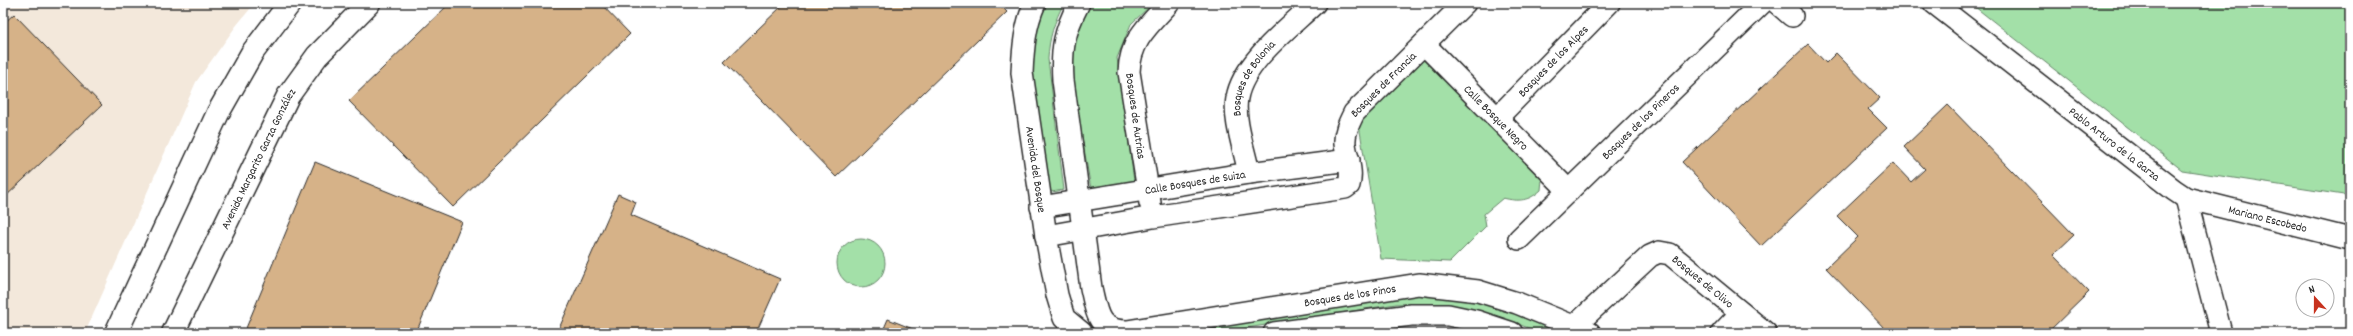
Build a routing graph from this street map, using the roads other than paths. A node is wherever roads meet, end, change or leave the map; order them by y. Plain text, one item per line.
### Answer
1 (290, 3) edge
2 (369, 3) edge
3 (1079, 3) edge
4 (1169, 3) edge
5 (1315, 3) edge
6 (1465, 3) edge
7 (1609, 3) edge
8 (1762, 3) edge
9 (1934, 3) edge
10 (1028, 6) edge
11 (1424, 44) junction
12 (1497, 118) junction
13 (1349, 160) junction
14 (1249, 173) junction
15 (1147, 190) junction
16 (1569, 191) junction
17 (2186, 198) junction
18 (1078, 201) junction
19 (1041, 207) junction
20 (1153, 217) junction
21 (1082, 229) junction
22 (1046, 236) junction
23 (1519, 239) dead end
24 (2350, 239) edge
25 (1741, 313) junction
26 (1079, 331) edge
27 (1577, 331) edge
28 (1128, 332) edge
29 (116, 333) edge
30 (173, 333) edge
31 (1274, 333) edge
32 (1512, 333) edge
33 (1722, 333) edge
34 (1766, 333) edge
35 (2221, 333) edge

1 - 29 main road
2 - 30 main road, Avenida Margarito Garza González
3 - 18 street
4 - 15 street, Bosques de Autrias
5 - 14 street, Bosques de Bolonia
6 - 11 street, Bosques de Francia
7 - 12 street, Bosques de los Alpes
8 - 16 street, Bosques de los Pineros
9 - 17 street, Pablo Arturo de la Garza
10 - 19 street, Avenida del Bosque
11 - 12 street, Calle Bosque Negro
11 - 13 street, Bosques de Francia
12 - 16 street, Calle Bosque Negro
13 - 14 street, Calle Bosques de Suiza
13 - 20 street, Bosques de Francia
14 - 15 street, Calle Bosques de Suiza
15 - 18 street, Calle Bosques de Suiza
15 - 20 street, Bosques de Autrias
16 - 23 street, Bosques de los Pineros
17 - 24 street, Mariano Escobedo
17 - 35 street
18 - 19 street, Calle Bosques de Suiza
18 - 21 street
19 - 22 street, Avenida del Bosque
20 - 21 street
21 - 22 street
21 - 28 street, Bosques de los Pinos
22 - 26 street, Avenida del Bosque
25 - 27 street, Bosques de Olivo
25 - 33 street
25 - 34 street, Bosques de Olivo
27 - 28 street, Bosques de los Pinos
31 - 32 street

